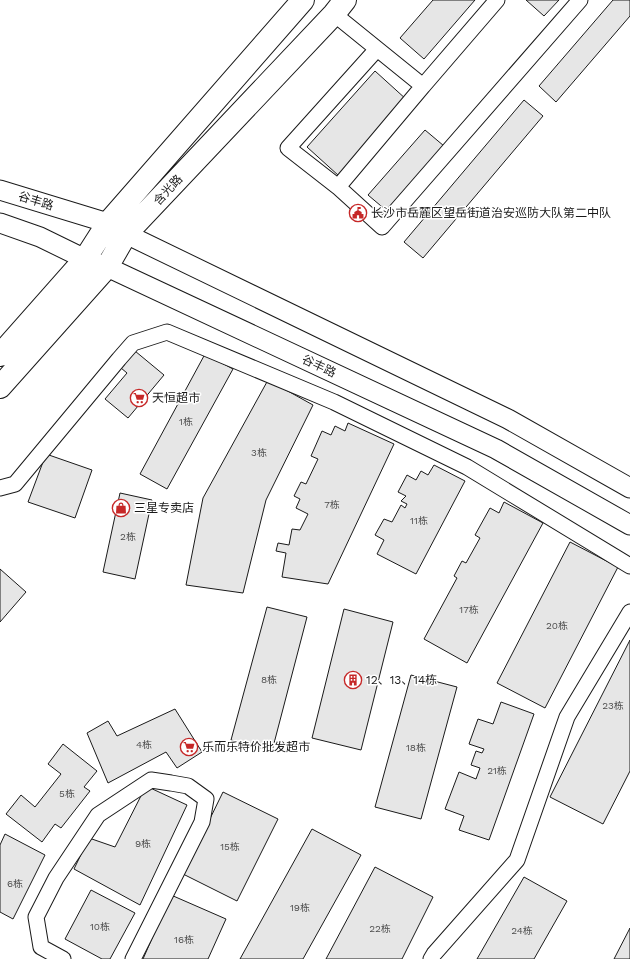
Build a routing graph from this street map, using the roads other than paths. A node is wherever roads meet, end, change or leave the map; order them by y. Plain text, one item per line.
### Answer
1 (303, 0) edge
2 (498, 0) edge
3 (580, 0) edge
4 (340, 7) edge
5 (377, 49) junction
6 (423, 86) junction
7 (338, 187) junction
8 (0, 190) edge
9 (0, 223) edge
10 (117, 229) junction
11 (85, 259) junction
12 (107, 267) junction
13 (0, 355) edge
14 (0, 387) edge
15 (0, 488) edge
16 (630, 488) edge
17 (630, 525) edge
18 (630, 566) edge
19 (630, 612) edge
20 (63, 959) edge
21 (133, 959) edge
22 (431, 959) edge

1 - 10 main road, 含光路
2 - 6 street
3 - 7 street
4 - 5 street
4 - 10 main road, 含光路
5 - 6 street
5 - 7 street
6 - 7 street
8 - 10 street, 谷丰路
9 - 11 street, 谷丰路
10 - 11 main road, 含光路
10 - 12 main road, 含光路
10 - 16 street, 谷丰路
11 - 12 street, 谷丰路
11 - 13 main road, 含光路
12 - 14 main road, 含光路
12 - 17 street, 谷丰路
15 - 18 street
19 - 22 street
20 - 21 street

